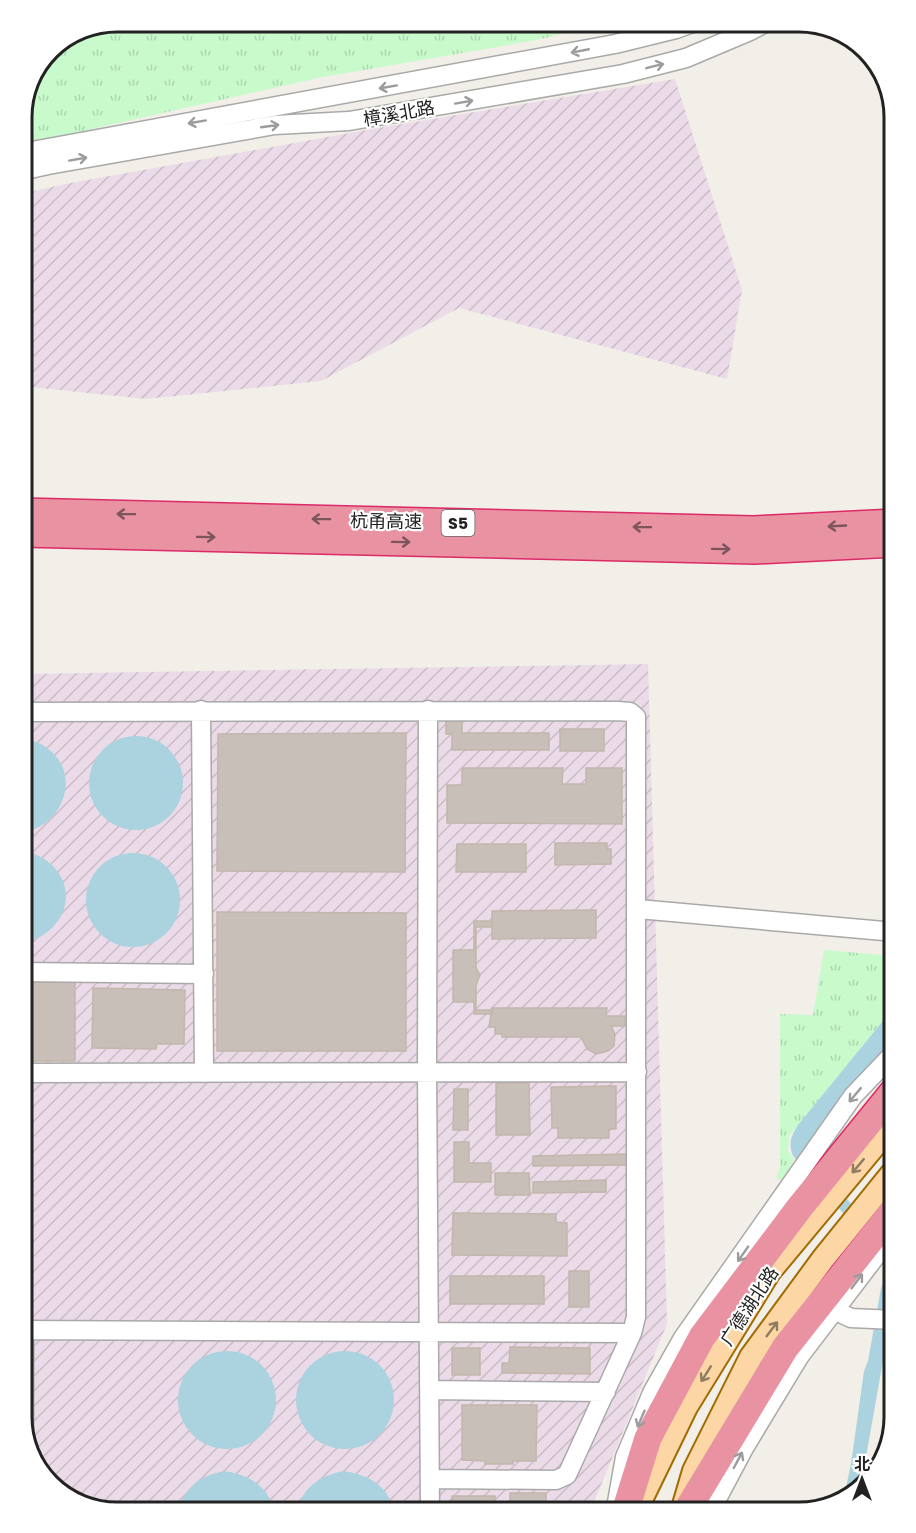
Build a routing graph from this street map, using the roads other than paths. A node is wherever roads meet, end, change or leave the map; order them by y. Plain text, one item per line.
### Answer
1 (664, 32) edge
2 (748, 32) edge
3 (32, 151) edge
4 (32, 169) edge
5 (32, 512) edge
6 (884, 524) edge
7 (32, 533) edge
8 (884, 544) edge
9 (201, 710) junction
10 (428, 710) junction
11 (32, 712) edge
12 (638, 909) junction
13 (884, 931) edge
14 (32, 972) edge
15 (204, 974) junction
16 (884, 1064) edge
17 (637, 1072) junction
18 (32, 1073) edge
19 (204, 1073) junction
20 (427, 1073) junction
21 (884, 1104) edge
22 (884, 1133) edge
23 (884, 1184) edge
24 (884, 1223) edge
25 (884, 1245) edge
26 (834, 1310) junction
27 (884, 1320) edge
28 (32, 1330) edge
29 (430, 1330) junction
30 (632, 1333) junction
31 (430, 1390) junction
32 (606, 1392) junction
33 (430, 1479) junction
34 (430, 1501) edge
35 (618, 1502) edge
36 (628, 1502) edge
37 (640, 1502) edge
38 (686, 1502) edge
39 (690, 1502) edge
40 (716, 1502) edge

1 -> 3 street, 樟溪北路
4 -> 2 street, 樟溪北路
6 -> 5 highway, 杭甬高速 / S5
7 -> 8 highway, 杭甬高速 / S5
9 - 10 street
9 - 11 street
9 - 15 street
10 - 12 street
10 - 20 street
12 - 13 street
12 - 17 street
14 - 15 street
15 - 19 street
16 -> 35 street
17 - 20 street
17 - 30 street
18 - 19 street
19 - 20 street
20 - 29 street
21 - 36 highway
22 -> 37 main road, 广德湖北路
38 -> 23 main road, 广德湖北路
24 - 39 highway
26 -> 25 street
26 - 27 street
40 -> 26 street
28 - 29 street
29 - 30 street
29 - 31 street
30 - 32 street
31 - 32 street
31 - 33 street
32 - 33 street
33 - 34 street

